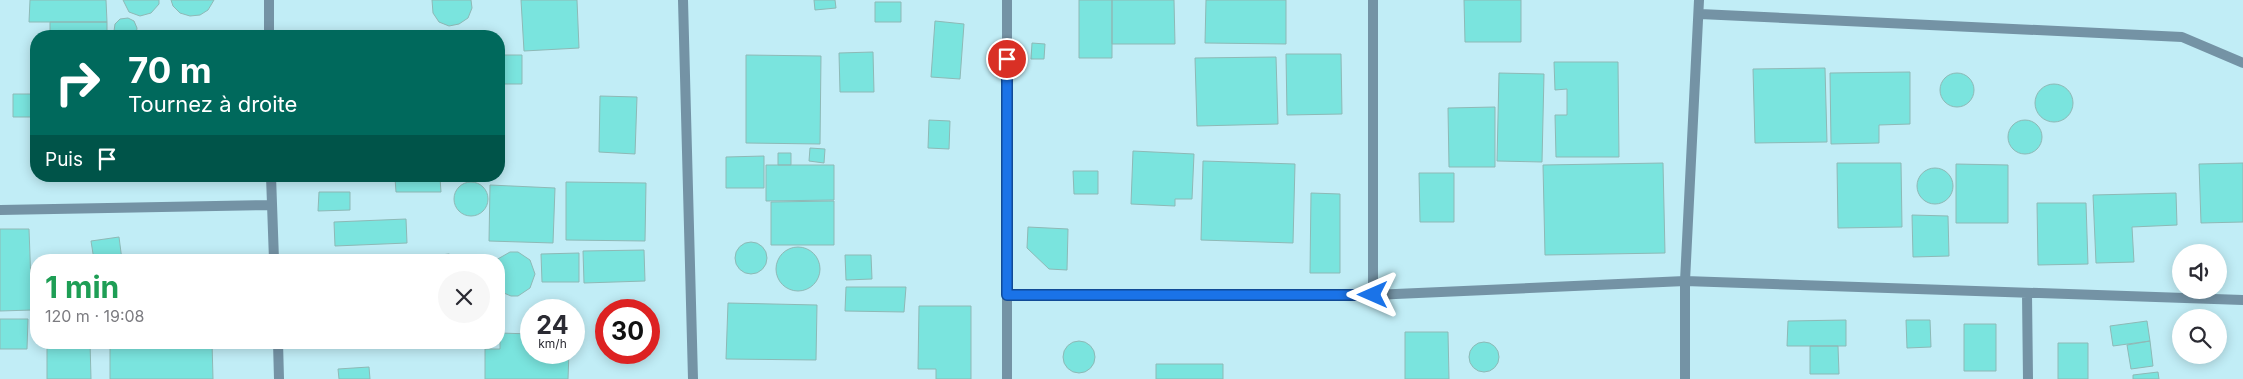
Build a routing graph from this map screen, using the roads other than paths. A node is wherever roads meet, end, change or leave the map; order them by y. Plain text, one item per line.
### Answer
1 (268, 0) edge
2 (683, 0) edge
3 (1007, 0) edge
4 (1373, 0) edge
5 (1700, 0) edge
6 (1700, 14) junction
7 (269, 30) edge
8 (2243, 62) edge
9 (271, 182) edge
10 (271, 205) junction
11 (0, 210) edge
12 (274, 254) edge
13 (1686, 281) junction
14 (2027, 294) junction
15 (1007, 295) junction
16 (1373, 295) junction
17 (2243, 300) edge
18 (278, 349) edge
19 (279, 379) edge
20 (693, 379) edge
21 (1007, 379) edge
22 (1685, 379) edge
23 (2028, 379) edge

1 - 7 street
2 - 20 street
3 - 15 street
4 - 16 street
5 - 6 street
6 - 8 street
6 - 13 street
9 - 10 street
10 - 11 street
10 - 12 street
13 - 14 street
13 - 16 street
13 - 22 street
14 - 17 street
14 - 23 street
15 - 16 street
15 - 21 street
18 - 19 street

